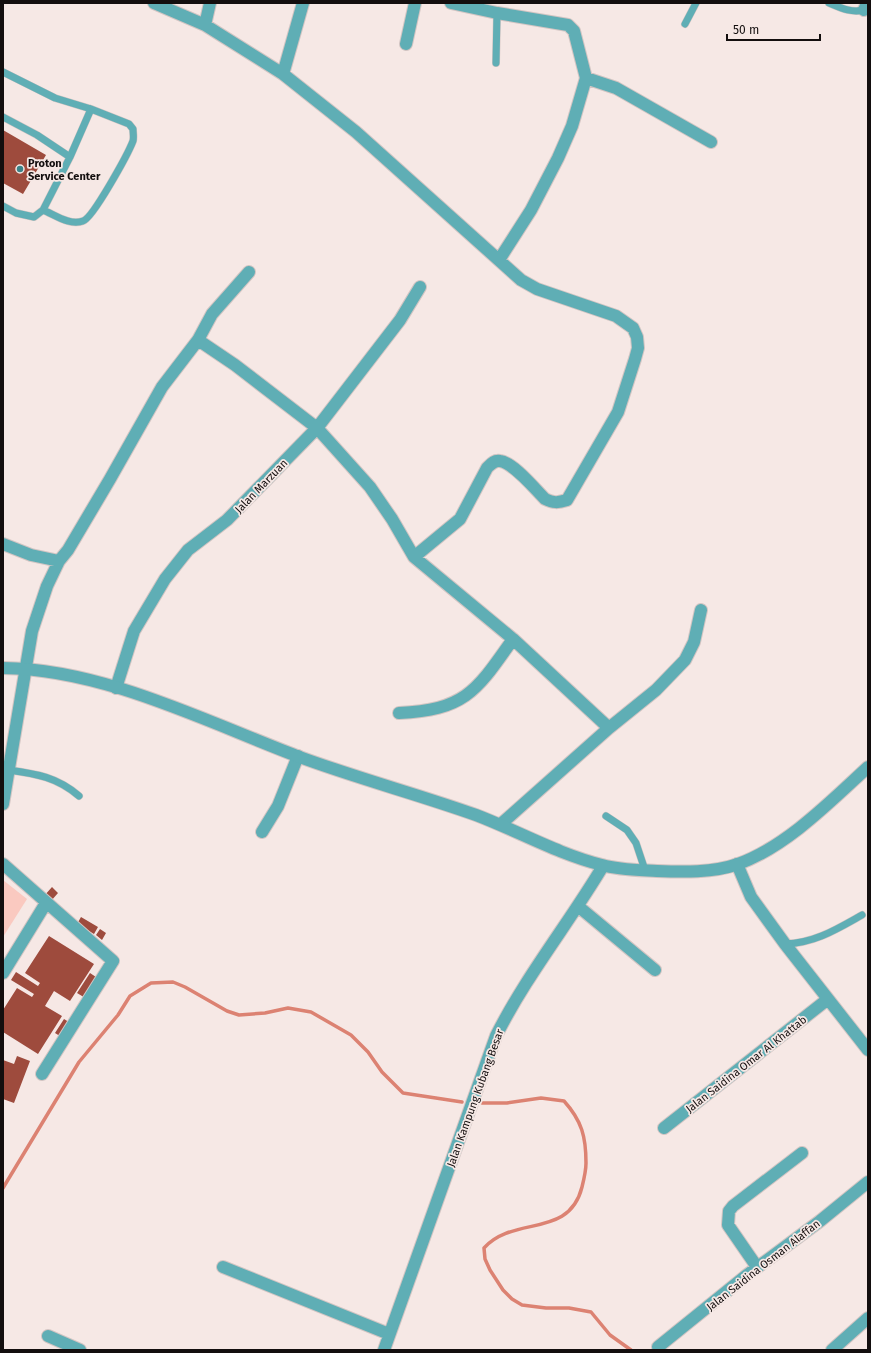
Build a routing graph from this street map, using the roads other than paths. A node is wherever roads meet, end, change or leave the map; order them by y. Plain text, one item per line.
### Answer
1 (154, 3) edge
2 (210, 3) edge
3 (303, 3) edge
4 (416, 3) edge
5 (451, 3) edge
6 (696, 3) edge
7 (829, 3) edge
8 (865, 6) edge
9 (497, 13) junction
10 (685, 24) dead end
11 (205, 25) junction
12 (406, 44) dead end
13 (496, 63) dead end
14 (3, 72) edge
15 (283, 74) junction
16 (586, 78) junction
17 (91, 109) junction
18 (3, 117) edge
19 (712, 142) dead end
20 (70, 157) junction
21 (3, 206) edge
22 (43, 210) junction
23 (499, 260) junction
24 (249, 272) dead end
25 (420, 287) dead end
26 (198, 340) junction
27 (317, 428) junction
28 (3, 544) edge
29 (414, 557) junction
30 (59, 561) junction
31 (701, 610) dead end
32 (513, 639) junction
33 (3, 668) edge
34 (25, 668) junction
35 (116, 688) junction
36 (399, 713) dead end
37 (609, 728) junction
38 (298, 756) junction
39 (868, 767) edge
40 (8, 770) junction
41 (79, 796) dead end
42 (3, 804) edge
43 (606, 816) dead end
44 (501, 824) junction
45 (262, 832) dead end
46 (3, 864) edge
47 (737, 864) junction
48 (604, 866) junction
49 (645, 870) junction
50 (46, 903) junction
51 (579, 907) junction
52 (862, 914) dead end
53 (785, 944) junction
54 (655, 970) dead end
55 (3, 972) edge
56 (828, 1000) junction
57 (868, 1050) edge
58 (42, 1074) dead end
59 (664, 1128) dead end
60 (802, 1153) dead end
61 (868, 1182) edge
62 (223, 1267) dead end
63 (757, 1267) junction
64 (868, 1318) edge
65 (389, 1334) junction
66 (48, 1336) dead end
67 (658, 1347) dead end
68 (80, 1350) edge
69 (384, 1350) edge
70 (832, 1350) edge

1 - 11 street
2 - 11 street
3 - 15 street
4 - 12 street
5 - 9 street
6 - 10 lane
7 - 8 lane
9 - 13 lane
9 - 16 street
11 - 15 street
14 - 17 lane
15 - 23 street
16 - 19 street
16 - 23 street
17 - 20 lane
17 - 22 lane
18 - 20 lane
20 - 22 lane
21 - 22 lane
23 - 29 street
24 - 26 street
25 - 27 street, Jalan Marzuan
26 - 27 street
26 - 30 street
27 - 29 street
27 - 35 street, Jalan Marzuan
28 - 30 street
29 - 32 street
30 - 34 street
31 - 37 street
32 - 36 street
32 - 37 street
33 - 34 street
34 - 35 street
34 - 40 street
35 - 38 street
37 - 44 street
38 - 44 street
38 - 45 street
39 - 47 street
40 - 41 lane
40 - 42 street
43 - 49 lane
44 - 48 street
46 - 50 street
47 - 49 street
47 - 53 street
48 - 49 street
48 - 51 street, Jalan Kampung Kubang Besar
50 - 55 street
50 - 58 street
51 - 54 street
51 - 65 street, Jalan Kampung Kubang Besar
52 - 53 lane
53 - 56 street
56 - 57 street
56 - 59 street, Jalan Saidina Omar Al Khattab
60 - 63 street
61 - 63 street, Jalan Saidina Osman Alaffan
62 - 65 street
63 - 67 street, Jalan Saidina Osman Alaffan
64 - 70 street
65 - 69 street, Jalan Kampung Kubang Besar
66 - 68 street

